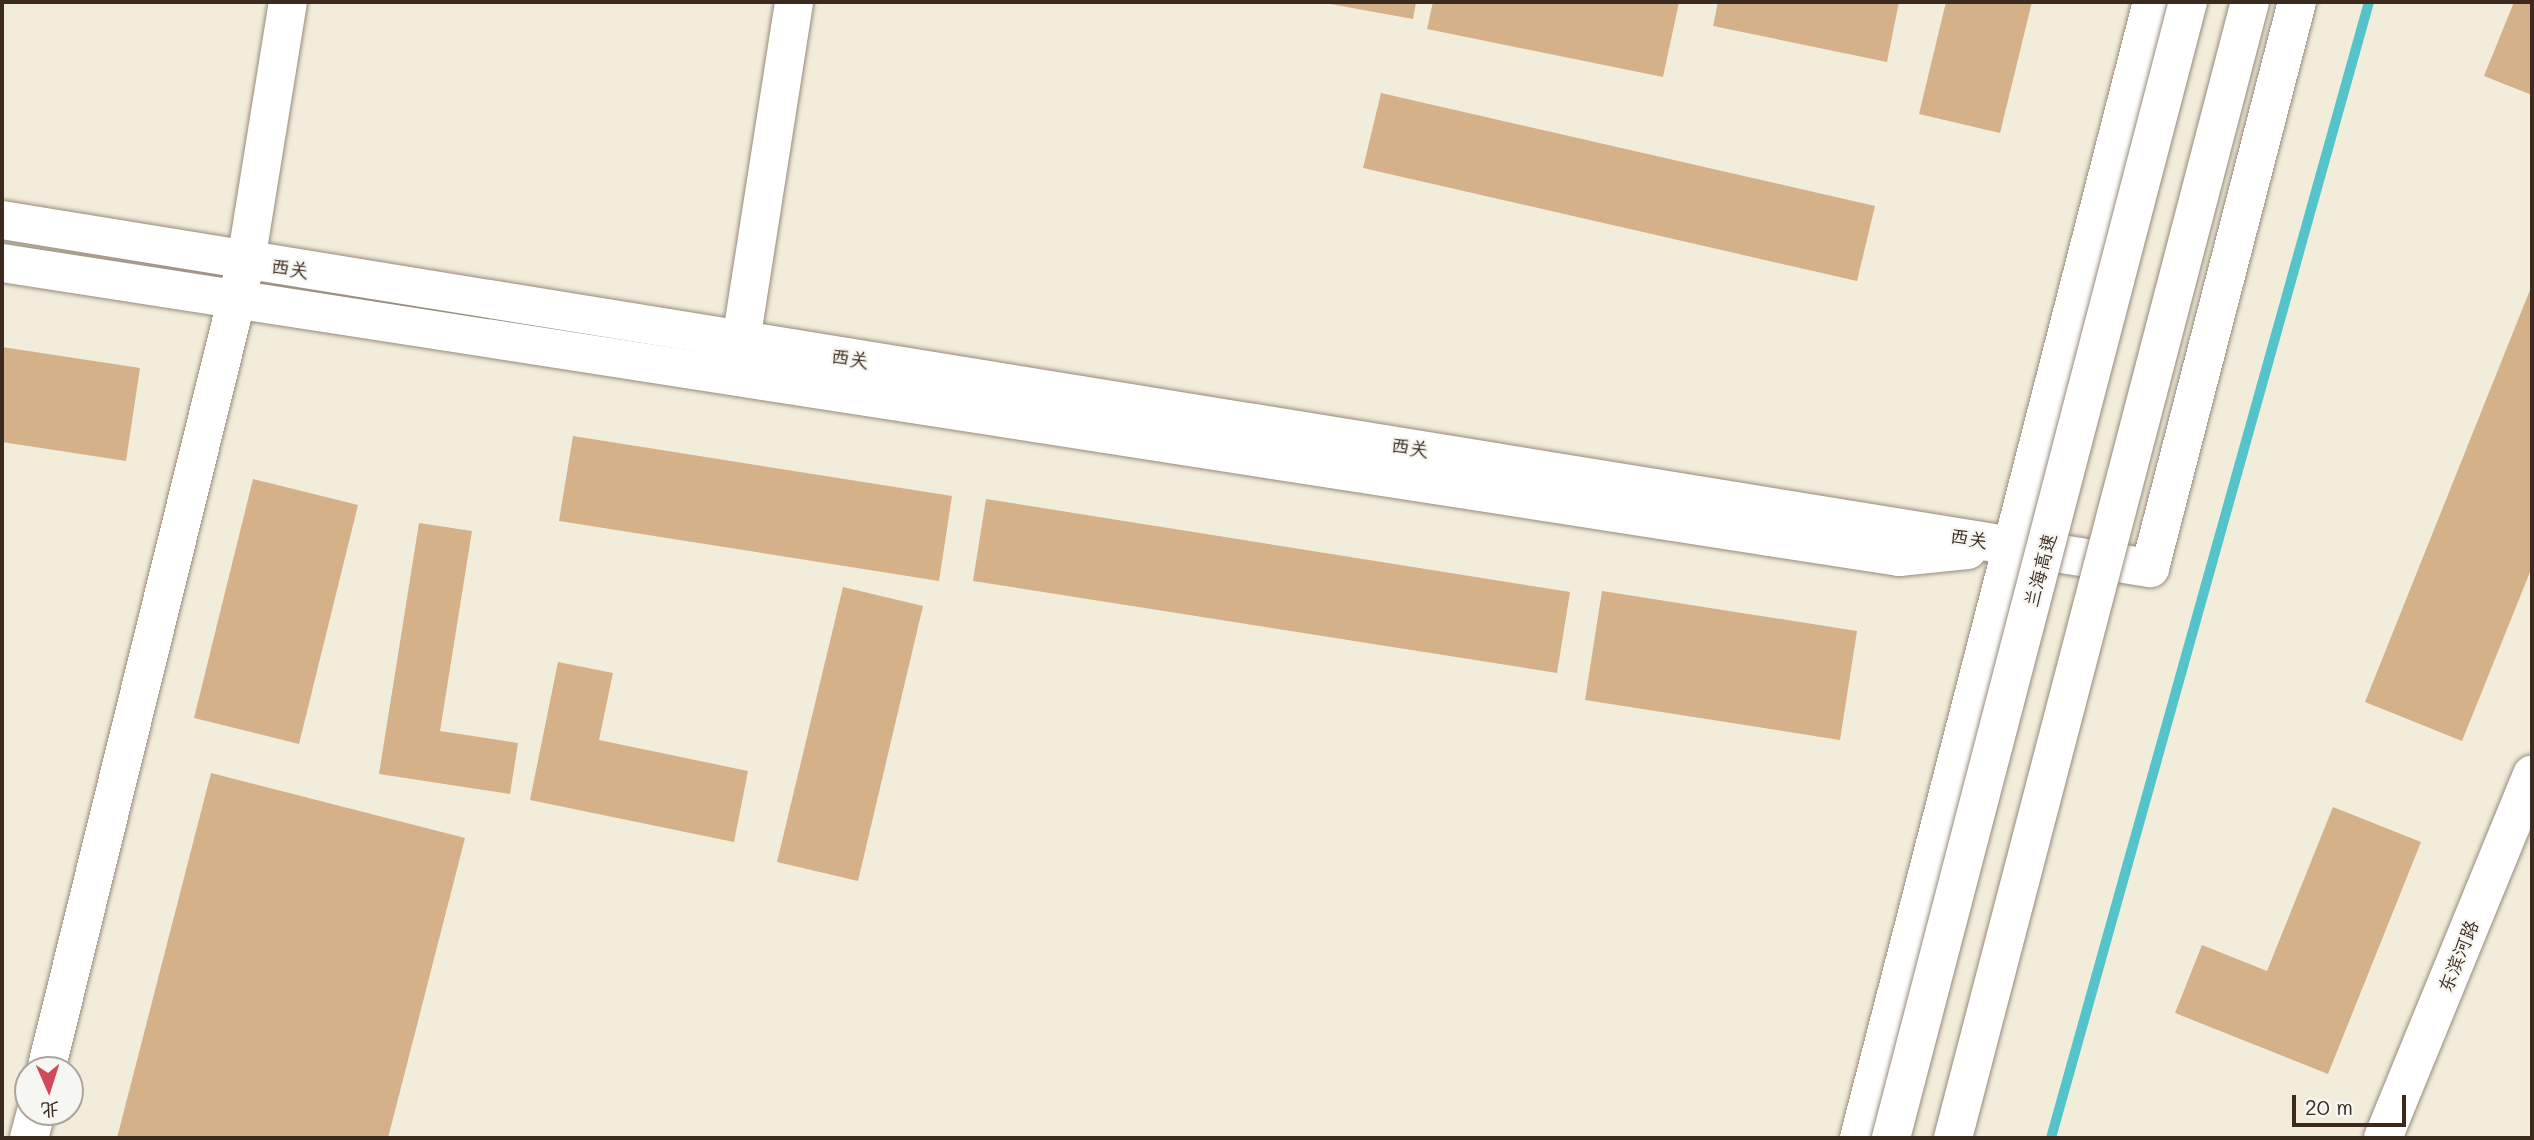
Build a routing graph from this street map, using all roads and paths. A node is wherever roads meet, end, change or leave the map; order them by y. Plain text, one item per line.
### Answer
1 (288, 2) edge
2 (794, 2) edge
3 (2152, 2) edge
4 (2188, 2) edge
5 (2250, 2) edge
6 (2297, 2) edge
7 (2, 220) edge
8 (246, 261) junction
9 (2, 262) edge
10 (237, 299) junction
11 (741, 341) junction
12 (2012, 545) junction
13 (2532, 774) edge
14 (49, 1056) edge
15 (1859, 1138) edge
16 (1891, 1138) edge
17 (1953, 1138) edge
18 (2383, 1138) edge

1 - 8 main road
2 - 11 main road
3 - 12 main road
4 - 16 main road, 兰海高速, bridge
5 - 17 main road, bridge
6 - 12 main road
7 - 8 main road, 西关
8 - 10 main road
8 - 11 main road, 西关
9 - 10 main road, 西关
10 - 12 main road, 西关
10 - 14 main road
11 - 12 main road, 西关
12 - 15 main road
13 - 18 main road, 东滨河路

